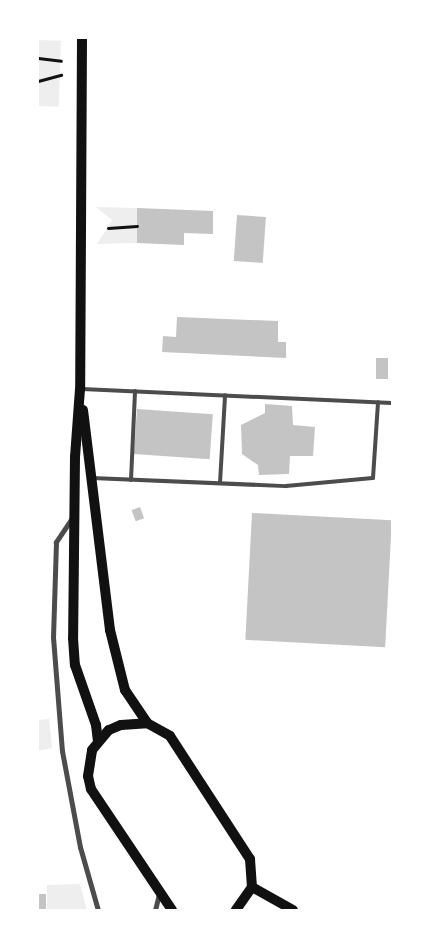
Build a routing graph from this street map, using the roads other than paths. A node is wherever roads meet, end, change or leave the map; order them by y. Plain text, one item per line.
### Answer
1 (82, 38) edge
2 (80, 389) junction
3 (135, 391) junction
4 (225, 395) junction
5 (378, 402) junction
6 (392, 403) edge
7 (92, 478) junction
8 (131, 480) junction
9 (220, 483) junction
10 (74, 516) junction
11 (147, 723) junction
12 (98, 741) junction
13 (252, 887) junction
14 (159, 894) junction
15 (98, 910) edge
16 (155, 910) edge
17 (172, 910) edge
18 (236, 910) edge
19 (293, 910) edge

1 - 2 main road
2 - 3 lane
2 - 7 main road
2 - 10 main road
3 - 4 lane
3 - 8 lane
4 - 5 lane
4 - 9 lane
5 - 6 lane
5 - 9 lane
7 - 8 lane
7 - 11 main road
8 - 9 lane
10 - 12 main road
10 - 15 street
11 - 12 main road
11 - 13 main road
12 - 14 main road
13 - 18 main road
13 - 19 main road
14 - 16 street
14 - 17 main road

